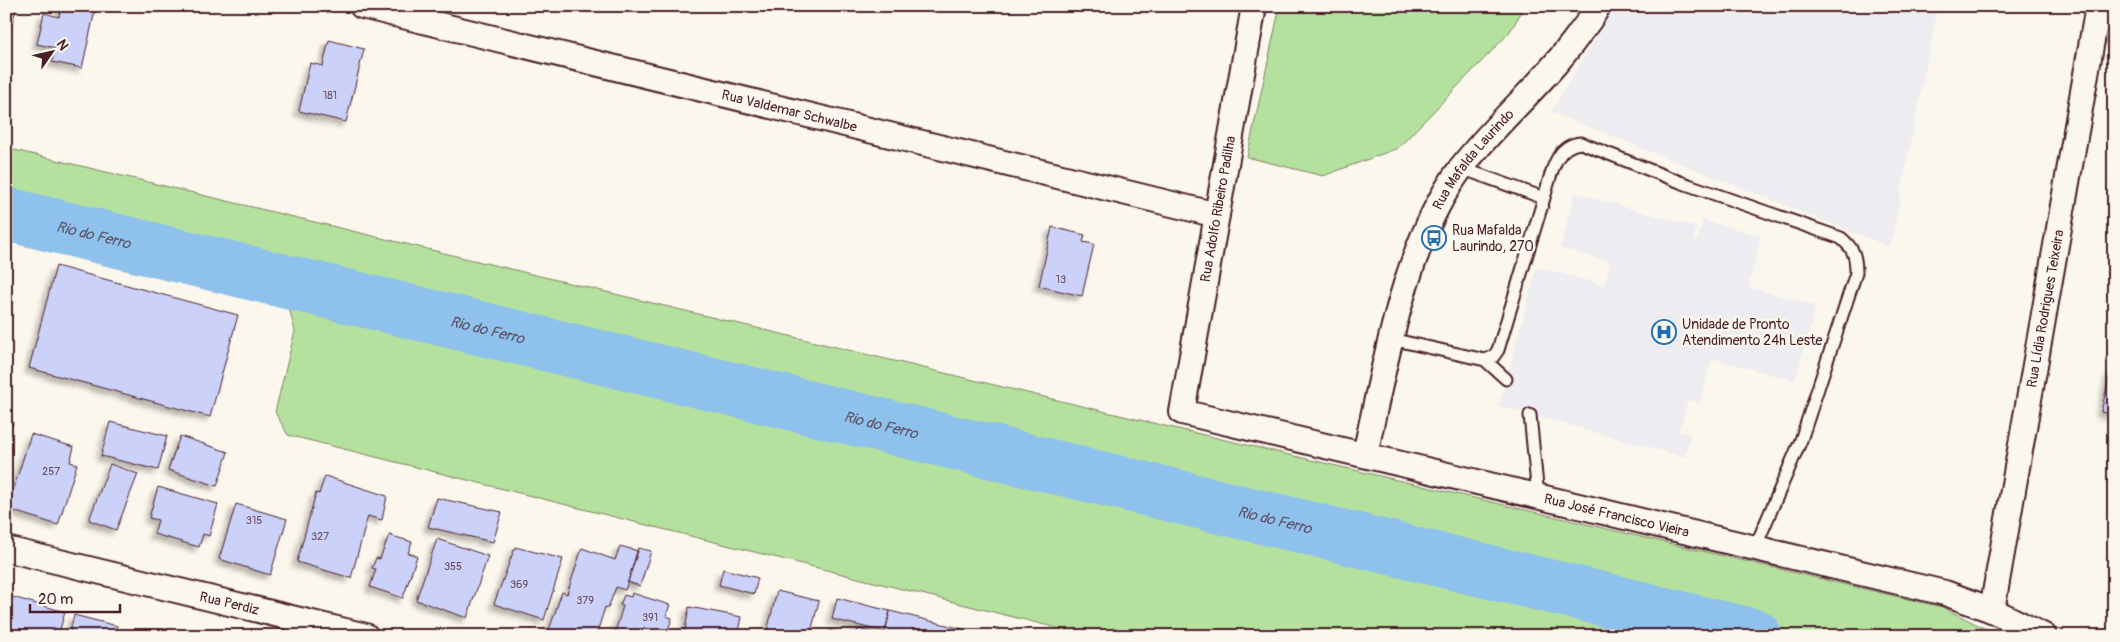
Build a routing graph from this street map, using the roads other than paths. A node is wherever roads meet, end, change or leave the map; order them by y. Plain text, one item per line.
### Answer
1 (362, 6) edge
2 (1254, 6) edge
3 (1598, 6) edge
4 (2098, 6) edge
5 (1462, 168) junction
6 (1544, 198) junction
7 (1217, 215) junction
8 (1391, 338) junction
9 (1485, 360) junction
10 (1506, 379) dead end
11 (1182, 412) joint
12 (1530, 415) dead end
13 (1365, 454) junction
14 (1538, 496) junction
15 (1755, 548) junction
16 (6, 549) edge
17 (1992, 610) junction
18 (366, 636) edge
19 (2044, 636) edge

1 - 7 street, Rua Valdemar Schwalbe
2 - 7 street, Rua Adolfo Ribeiro Padilha
3 - 5 street, Rua Mafalda Laurindo
4 - 17 street, Rua Lídia Rodrigues Teixeira
5 - 6 lane
5 - 8 street, Rua Mafalda Laurindo
6 - 9 lane
6 - 15 lane
7 - 11 street, Rua Adolfo Ribeiro Padilha
8 - 9 lane
8 - 13 street, Rua Mafalda Laurindo
9 - 10 lane
11 - 13 street, Rua José Francisco Vieira
12 - 14 lane
13 - 14 street, Rua José Francisco Vieira
14 - 15 street, Rua José Francisco Vieira
15 - 17 street, Rua José Francisco Vieira
16 - 18 street, Rua Perdiz
17 - 19 street, Rua José Francisco Vieira

